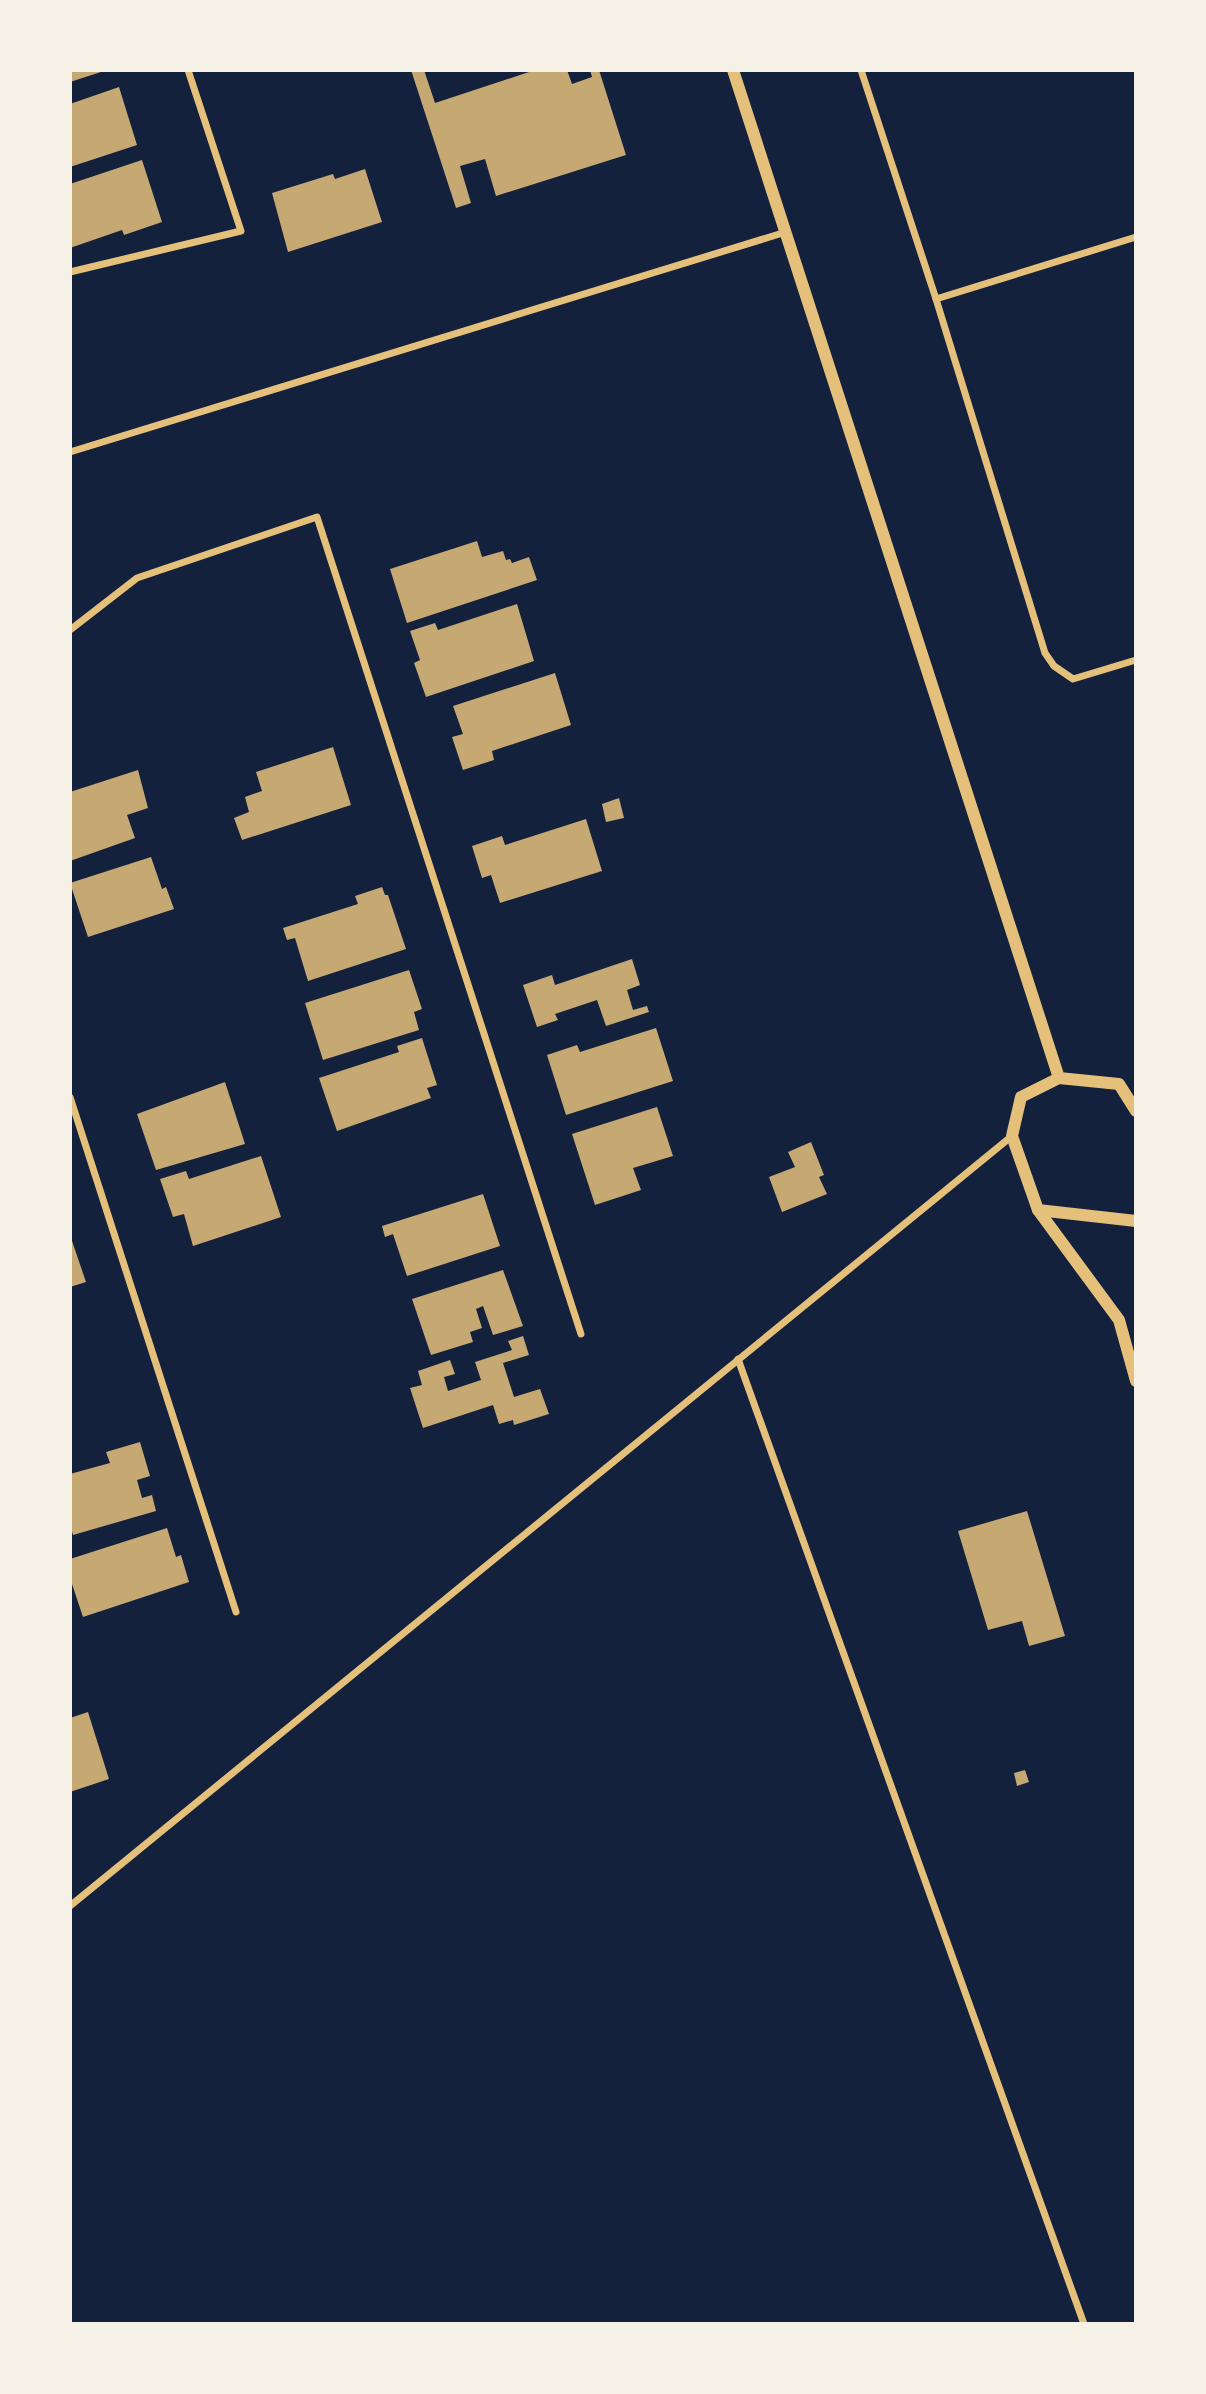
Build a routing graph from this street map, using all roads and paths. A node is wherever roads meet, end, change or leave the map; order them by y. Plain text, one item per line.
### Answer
1 (188, 70) edge
2 (733, 70) edge
3 (861, 70) edge
4 (787, 232) junction
5 (1136, 237) edge
6 (70, 272) edge
7 (936, 299) junction
8 (70, 452) edge
9 (70, 630) edge
10 (1136, 660) edge
11 (1059, 1078) junction
12 (70, 1097) edge
13 (1136, 1111) edge
14 (1012, 1136) junction
15 (1038, 1210) junction
16 (1136, 1221) edge
17 (581, 1334) dead end
18 (738, 1359) junction
19 (1136, 1381) edge
20 (236, 1612) dead end
21 (70, 1906) edge
22 (1084, 2324) edge

1 - 6 street
2 - 4 street
3 - 7 street
4 - 8 street
4 - 11 street
5 - 7 street
7 - 10 street
9 - 17 street
11 - 13 street
11 - 14 street
12 - 20 street
14 - 15 street
14 - 18 street
15 - 16 street
15 - 19 street
18 - 21 street
18 - 22 street

